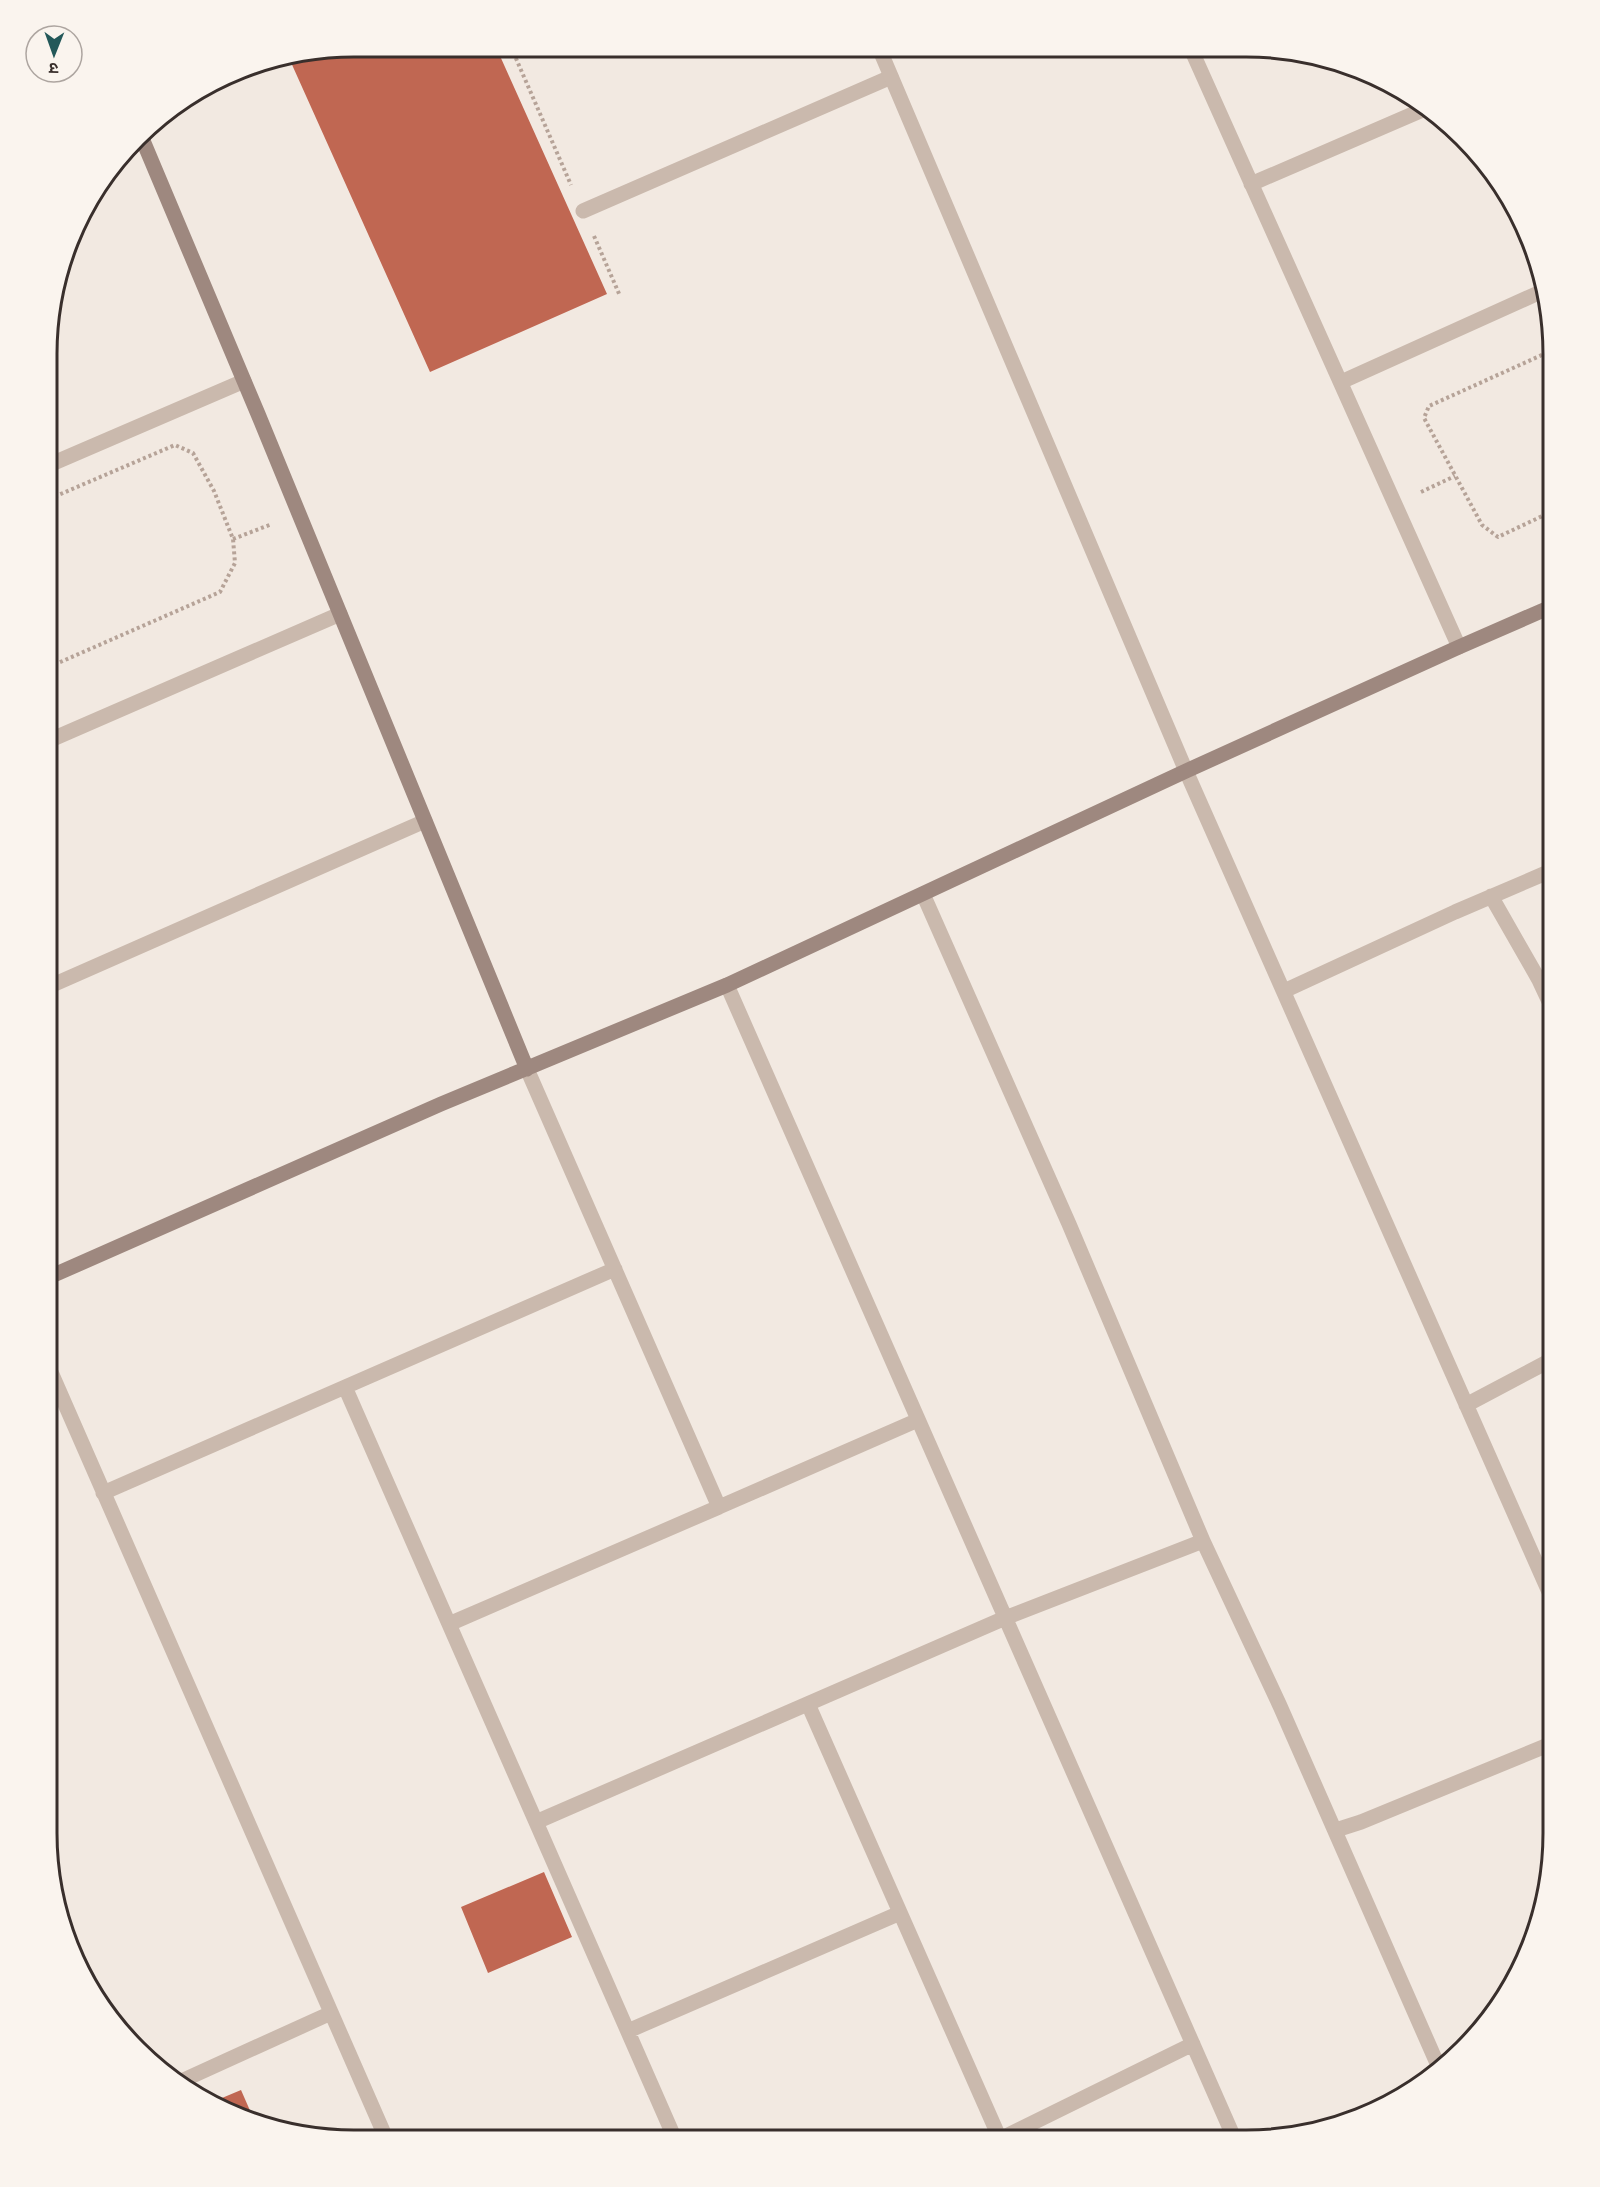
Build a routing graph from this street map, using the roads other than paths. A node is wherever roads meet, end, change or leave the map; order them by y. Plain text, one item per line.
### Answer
1 (883, 57) edge
2 (1195, 57) edge
3 (891, 77) junction
4 (1418, 112) edge
5 (144, 144) edge
6 (1251, 184) junction
7 (583, 211) road end
8 (1537, 294) edge
9 (244, 381) junction
10 (1341, 382) junction
11 (57, 462) edge
12 (1543, 610) edge
13 (340, 614) junction
14 (1459, 647) junction
15 (57, 737) edge
16 (1186, 771) junction
17 (425, 821) junction
18 (1543, 874) edge
19 (923, 894) junction
20 (1491, 896) junction
21 (57, 983) edge
22 (727, 985) junction
23 (1543, 989) edge
24 (1284, 991) junction
25 (527, 1069) junction
26 (615, 1269) junction
27 (57, 1274) edge
28 (1543, 1364) edge
29 (57, 1386) edge
30 (345, 1387) junction
31 (1466, 1405) junction
32 (918, 1420) junction
33 (104, 1492) junction
34 (719, 1507) junction
35 (1203, 1541) junction
36 (1543, 1578) edge
37 (1005, 1618) junction
38 (449, 1624) junction
39 (808, 1704) junction
40 (1543, 1747) edge
41 (536, 1822) junction
42 (1336, 1830) junction
43 (900, 1913) junction
44 (332, 2013) junction
45 (628, 2031) junction
46 (1192, 2044) junction
47 (1436, 2061) edge
48 (188, 2079) edge
49 (383, 2130) edge
50 (671, 2130) edge
51 (995, 2130) edge
52 (1017, 2130) edge
53 (1231, 2130) edge

1 - 3 street
2 - 6 street
3 - 7 street
3 - 16 street
4 - 6 street
5 - 9 street
6 - 10 street
8 - 10 street
9 - 11 street
9 - 13 street
10 - 14 street
12 - 14 street
13 - 15 street
13 - 17 street
14 - 16 street
16 - 19 street
16 - 24 street
17 - 21 street
17 - 25 street
18 - 20 street
19 - 22 street
19 - 35 street
20 - 23 street
20 - 24 street
22 - 25 street
22 - 32 street
24 - 31 street
25 - 26 street
25 - 27 street
26 - 30 street
26 - 34 street
28 - 31 street
29 - 33 street
30 - 33 street
30 - 38 street
31 - 36 street
32 - 34 street
32 - 37 street
33 - 44 street
34 - 38 street
35 - 37 street
35 - 42 street
37 - 39 street
37 - 46 street
38 - 41 street
39 - 41 street
39 - 43 street
40 - 42 street
41 - 45 street
42 - 47 street
43 - 45 street
43 - 51 street
44 - 48 street
44 - 49 street
45 - 50 street
46 - 52 street
46 - 53 street

